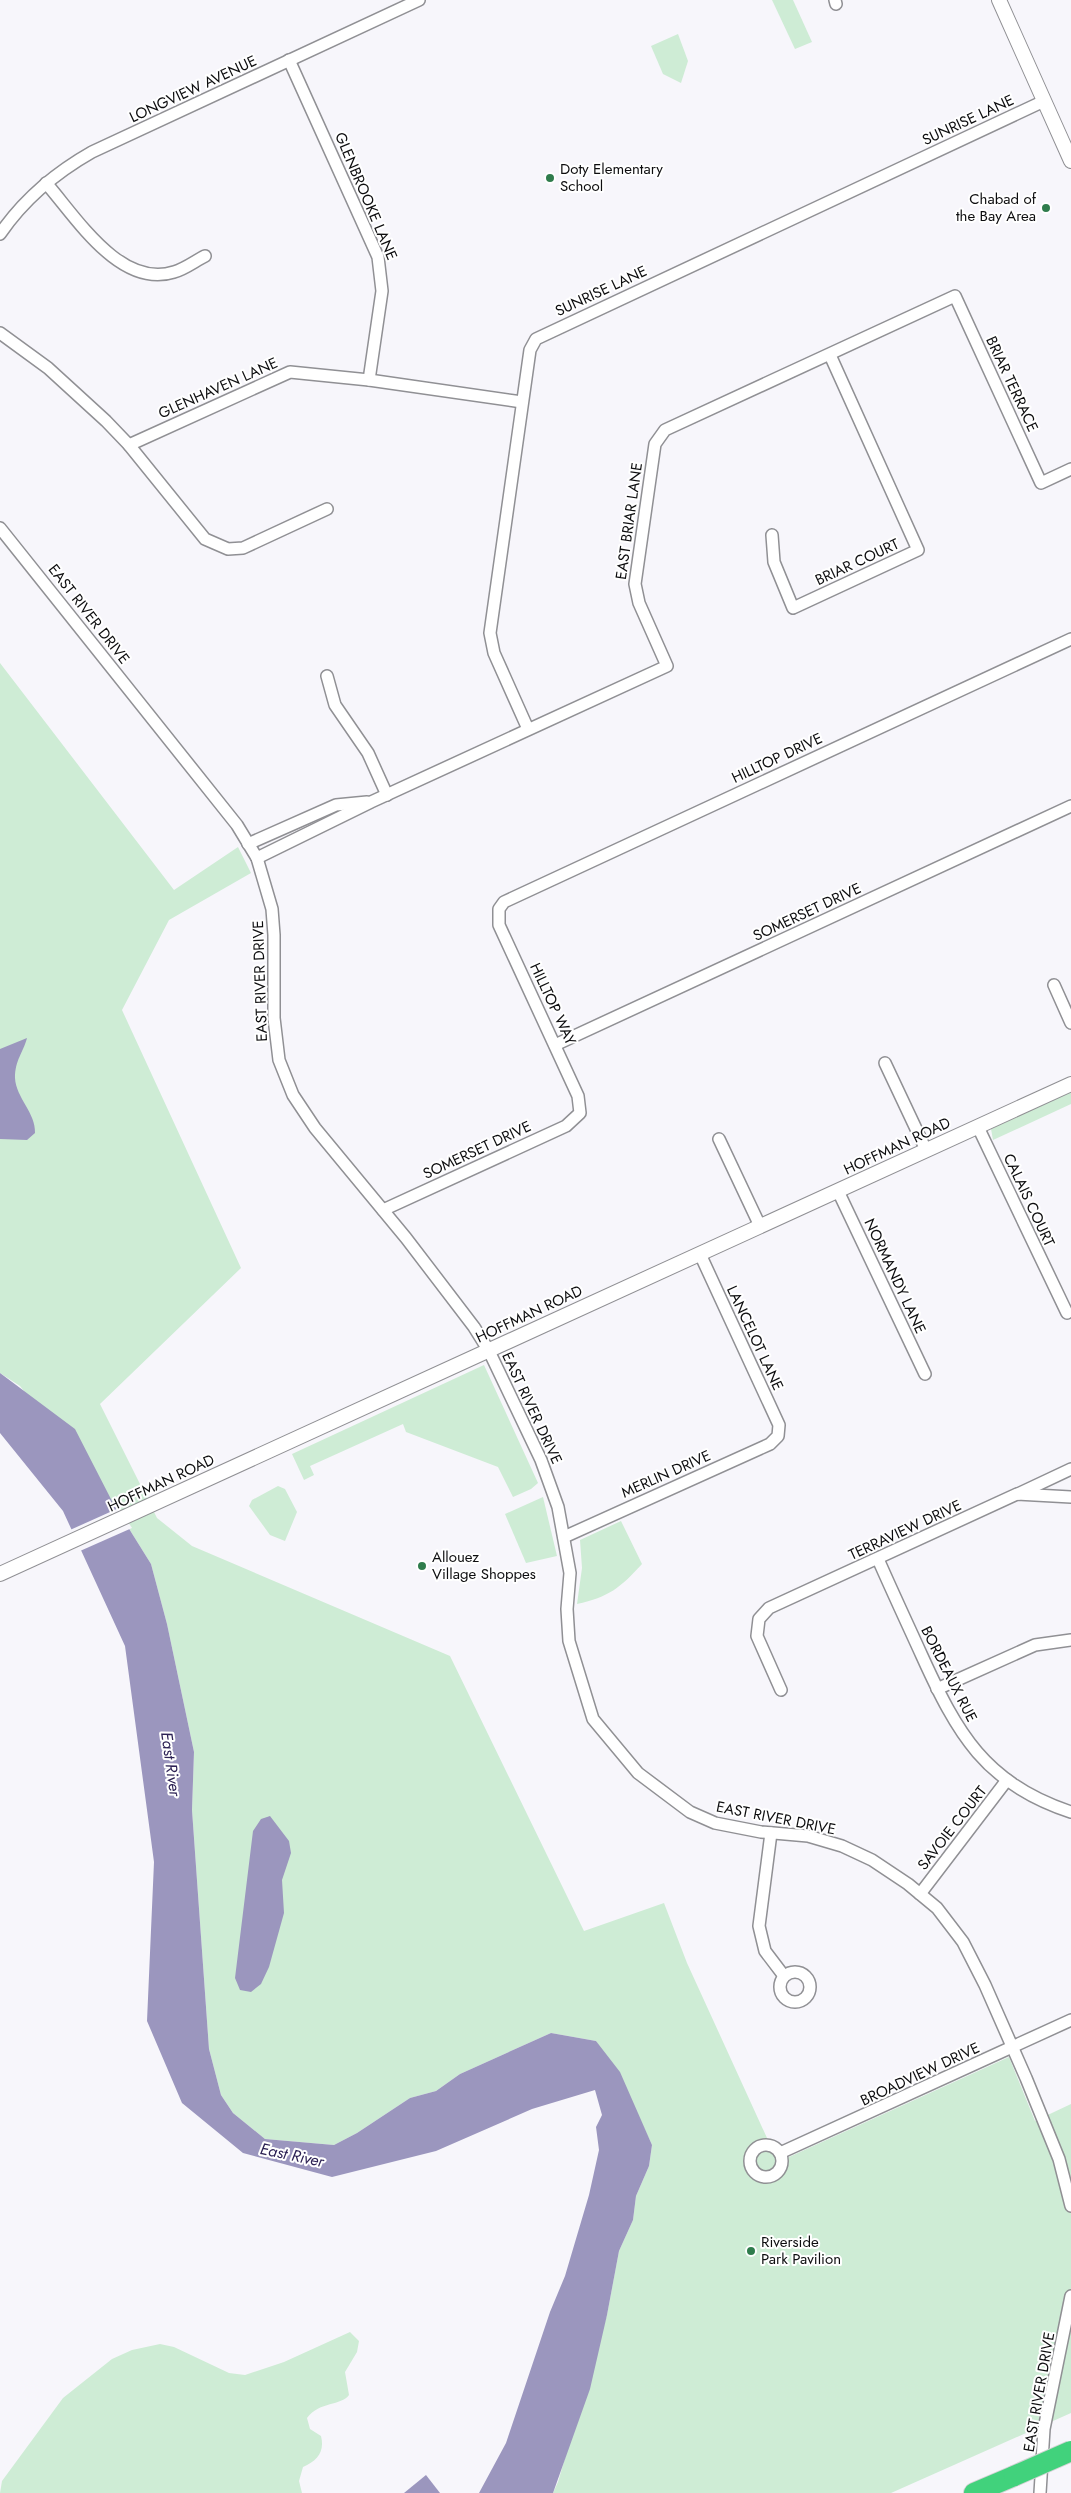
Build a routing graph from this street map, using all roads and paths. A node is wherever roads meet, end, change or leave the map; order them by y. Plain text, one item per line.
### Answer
1 (419, 0) edge
2 (999, 0) edge
3 (289, 60) junction
4 (1044, 101) junction
5 (1071, 162) edge
6 (46, 183) junction
7 (0, 234) edge
8 (204, 256) dead end
9 (955, 296) joint
10 (0, 333) edge
11 (830, 355) junction
12 (369, 380) junction
13 (522, 402) junction
14 (129, 446) junction
15 (1071, 469) edge
16 (327, 509) dead end
17 (0, 528) edge
18 (772, 535) dead end
19 (1071, 639) edge
20 (327, 676) dead end
21 (528, 729) junction
22 (387, 794) junction
23 (371, 802) junction
24 (1071, 806) edge
25 (248, 844) junction
26 (257, 858) junction
27 (499, 909) joint
28 (1054, 985) dead end
29 (1071, 1022) edge
30 (555, 1045) junction
31 (885, 1063) dead end
32 (1071, 1084) edge
33 (580, 1113) joint
34 (978, 1126) junction
35 (719, 1139) dead end
36 (926, 1150) junction
37 (838, 1190) junction
38 (383, 1210) junction
39 (760, 1226) junction
40 (700, 1254) junction
41 (1066, 1313) dead end
42 (489, 1350) junction
43 (925, 1374) dead end
44 (778, 1436) joint
45 (1071, 1469) edge
46 (1017, 1494) junction
47 (1071, 1497) edge
48 (564, 1537) junction
49 (878, 1559) junction
50 (0, 1574) edge
51 (1071, 1640) edge
52 (937, 1689) junction
53 (781, 1690) dead end
54 (1007, 1780) junction
55 (1071, 1812) edge
56 (771, 1833) junction
57 (920, 1894) junction
58 (784, 1976) dead end
59 (1071, 2020) edge
60 (1013, 2047) junction
61 (780, 2153) dead end
62 (1071, 2206) edge
63 (1071, 2296) edge
64 (1071, 2451) edge
65 (974, 2493) edge
66 (1040, 2493) edge

1 - 3 street, LONGVIEW AVENUE
2 - 4 street
3 - 6 street, LONGVIEW AVENUE
3 - 12 street, GLENBROOKE LANE
4 - 5 street
4 - 13 street, SUNRISE LANE
6 - 7 street, LONGVIEW AVENUE
6 - 8 street
9 - 11 street, EAST BRIAR LANE
9 - 15 street, BRIAR TERRACE
10 - 14 street
11 - 18 street, BRIAR COURT
11 - 21 street, EAST BRIAR LANE
12 - 13 street, GLENHAVEN LANE
12 - 14 street, GLENHAVEN LANE
13 - 21 street, SUNRISE LANE
14 - 16 street
17 - 25 street, EAST RIVER DRIVE
19 - 27 street, HILLTOP DRIVE
20 - 22 street
21 - 22 street, EAST BRIAR LANE
22 - 23 street, EAST BRIAR LANE
23 - 25 street, EAST BRIAR LANE
23 - 26 street, EAST BRIAR LANE
24 - 30 street, SOMERSET DRIVE
25 - 26 street, EAST RIVER DRIVE
26 - 38 street, EAST RIVER DRIVE
27 - 30 street, HILLTOP WAY
28 - 29 street
30 - 33 street, HILLTOP WAY
31 - 36 street
32 - 34 street, HOFFMAN ROAD
33 - 38 street, SOMERSET DRIVE
34 - 36 street, HOFFMAN ROAD
34 - 41 street, CALAIS COURT
35 - 39 street
36 - 37 street, HOFFMAN ROAD
37 - 39 street, HOFFMAN ROAD
37 - 43 street, NORMANDY LANE
38 - 42 street, EAST RIVER DRIVE
39 - 40 street, HOFFMAN ROAD
40 - 42 street, HOFFMAN ROAD
40 - 44 street, LANCELOT LANE
42 - 48 street, EAST RIVER DRIVE
42 - 50 street, HOFFMAN ROAD
44 - 48 street, MERLIN DRIVE
45 - 46 street
46 - 47 street, TERRAVIEW DRIVE
46 - 49 street, TERRAVIEW DRIVE
48 - 56 street, EAST RIVER DRIVE
49 - 52 street, BORDEAUX RUE
49 - 53 street, TERRAVIEW DRIVE
51 - 52 street
52 - 54 street, BORDEAUX RUE
54 - 55 street, BORDEAUX RUE
54 - 57 street, SAVOIE COURT
56 - 57 street, EAST RIVER DRIVE
56 - 58 street
57 - 60 street, EAST RIVER DRIVE
59 - 60 street, BROADVIEW DRIVE
60 - 61 street, BROADVIEW DRIVE
60 - 62 street, EAST RIVER DRIVE
63 - 66 street, EAST RIVER DRIVE
64 - 65 highway, bridge

